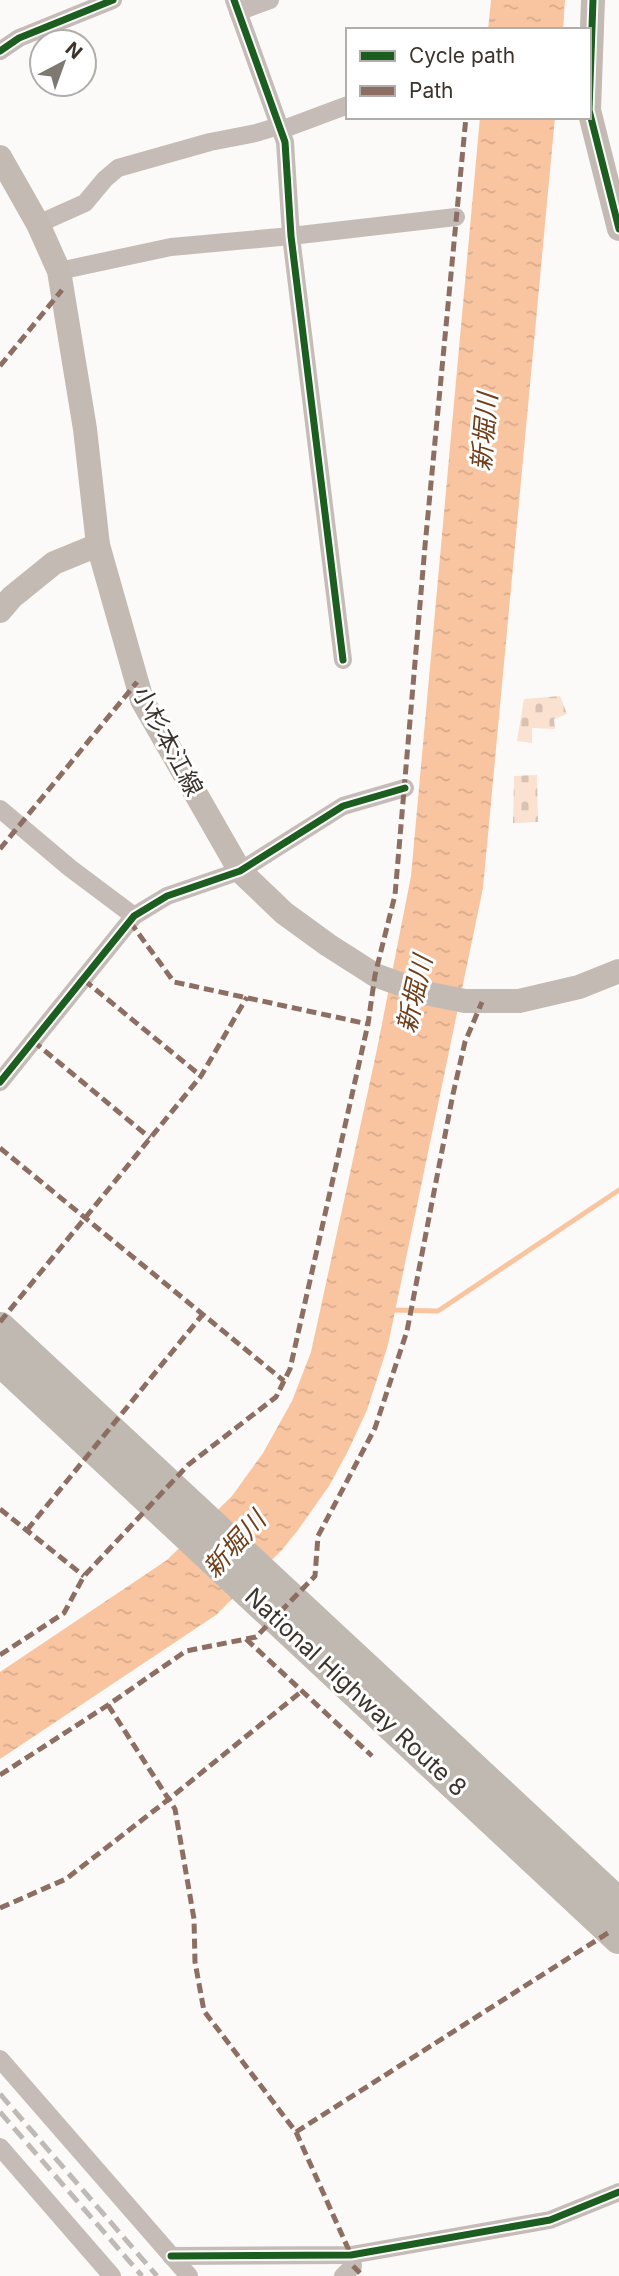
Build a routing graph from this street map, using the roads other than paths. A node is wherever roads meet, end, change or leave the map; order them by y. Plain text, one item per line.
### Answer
1 (113, 0) edge
2 (271, 0) edge
3 (593, 0) edge
4 (236, 6) edge
5 (0, 51) edge
6 (591, 55) edge
7 (346, 106) edge
8 (591, 118) edge
9 (280, 128) junction
10 (0, 157) edge
11 (456, 217) dead end
12 (38, 224) junction
13 (619, 229) edge
14 (291, 236) junction
15 (59, 271) junction
16 (98, 545) junction
17 (0, 611) edge
18 (343, 660) dead end
19 (405, 788) dead end
20 (0, 809) edge
21 (240, 871) junction
22 (134, 916) junction
23 (619, 971) edge
24 (0, 1082) edge
25 (0, 1328) edge
26 (0, 1360) edge
27 (155, 1489) junction
28 (285, 1608) junction
29 (619, 1904) edge
30 (619, 1938) edge
31 (0, 2059) edge
32 (0, 2147) edge
33 (619, 2192) edge
34 (351, 2255) junction
35 (179, 2269) edge
36 (112, 2276) edge
37 (343, 2276) edge

1 - 5 street
2 - 4 street
3 - 6 main road
4 - 9 street
7 - 9 street
8 - 13 main road
9 - 12 street
9 - 14 street
10 - 12 main road, 小杉本江線
11 - 14 street
12 - 15 main road, 小杉本江線
14 - 15 street
14 - 18 street
15 - 16 main road, 小杉本江線
16 - 17 main road
16 - 21 main road, 小杉本江線
19 - 21 street
20 - 22 street
21 - 22 street
21 - 23 main road, 小杉本江線
22 - 24 street
25 - 27 highway, National Highway Route 8
26 - 27 highway, National Highway Route 8
27 - 28 highway, National Highway Route 8
28 - 29 highway, National Highway Route 8
28 - 30 highway, National Highway Route 8
31 - 35 street
32 - 36 street
33 - 34 street
34 - 35 street
34 - 37 street

